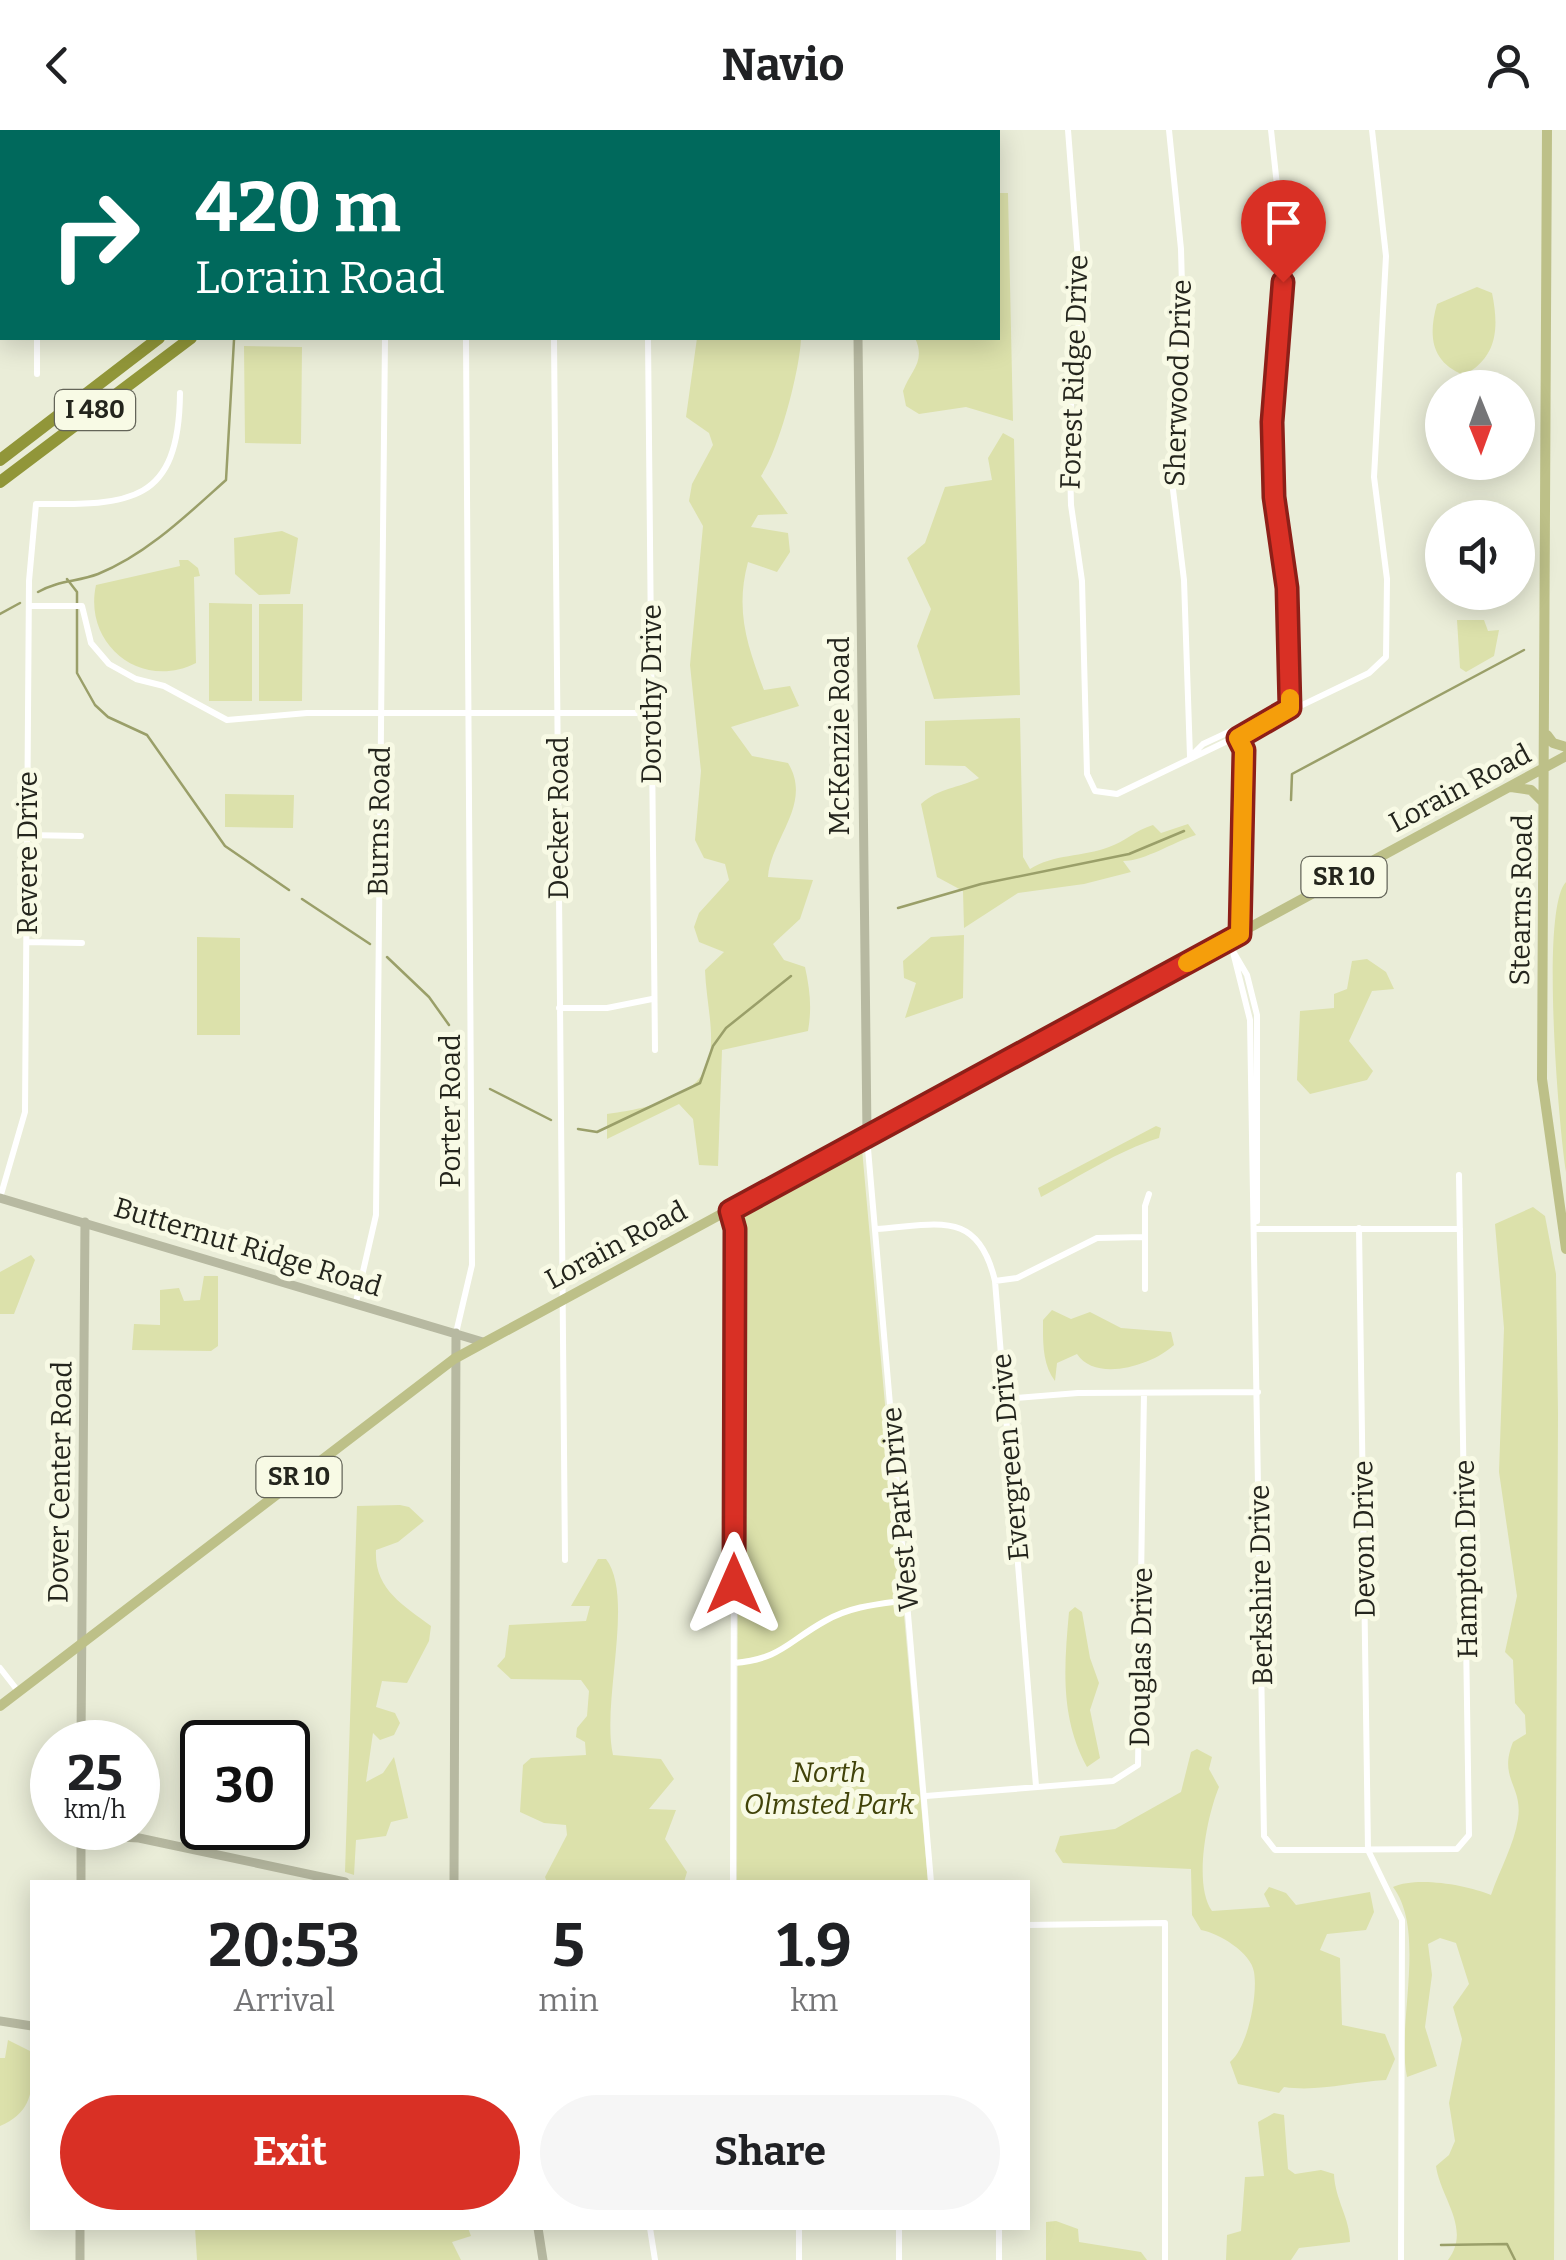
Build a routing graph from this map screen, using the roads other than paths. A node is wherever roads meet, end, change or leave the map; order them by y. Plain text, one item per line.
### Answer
1 (1068, 130) edge
2 (1169, 130) edge
3 (1271, 130) edge
4 (1372, 130) edge
5 (1546, 130) edge
6 (38, 340) edge
7 (155, 340) edge
8 (188, 340) edge
9 (385, 340) edge
10 (466, 340) edge
11 (554, 340) edge
12 (648, 340) edge
13 (858, 340) edge
14 (37, 374) dead end
15 (180, 393) dead end
16 (0, 460) edge
17 (0, 482) edge
18 (29, 606) junction
19 (1290, 708) junction
20 (651, 713) junction
21 (380, 714) junction
22 (558, 714) junction
23 (469, 715) junction
24 (1238, 728) junction
25 (1545, 732) junction
26 (1239, 739) junction
27 (1566, 746) edge
28 (1566, 756) edge
29 (1190, 757) junction
30 (1545, 768) junction
31 (1506, 789) junction
32 (1545, 804) junction
33 (27, 835) junction
34 (81, 836) dead end
35 (1240, 929) junction
36 (1227, 941) junction
37 (27, 942) junction
38 (82, 943) dead end
39 (652, 999) junction
40 (560, 1008) junction
41 (656, 1050) dead end
42 (867, 1135) junction
43 (1459, 1175) dead end
44 (1149, 1194) dead end
45 (0, 1198) edge
46 (730, 1211) junction
47 (85, 1222) junction
48 (1257, 1226) junction
49 (1360, 1228) junction
50 (876, 1229) junction
51 (1460, 1229) junction
52 (1144, 1237) junction
53 (1566, 1249) edge
54 (995, 1281) junction
55 (1145, 1289) dead end
56 (564, 1298) junction
57 (356, 1302) junction
58 (456, 1333) junction
59 (483, 1342) junction
60 (454, 1359) junction
61 (1144, 1392) junction
62 (1258, 1392) junction
63 (1005, 1399) junction
64 (565, 1560) dead end
65 (908, 1600) junction
66 (80, 1646) junction
67 (734, 1663) junction
68 (0, 1668) edge
69 (19, 1692) junction
70 (0, 1706) edge
71 (81, 1720) edge
72 (1036, 1786) junction
73 (926, 1796) junction
74 (160, 1842) edge
75 (81, 1850) edge
76 (1368, 1850) junction
77 (81, 1880) edge
78 (336, 1880) edge
79 (454, 1880) edge
80 (733, 1880) edge
81 (931, 1880) edge
82 (1030, 1925) edge
83 (0, 2021) edge
84 (30, 2026) edge
85 (80, 2230) edge
86 (538, 2230) edge
87 (650, 2230) edge
88 (799, 2230) edge
89 (899, 2230) edge
90 (999, 2230) edge
91 (80, 2260) edge
92 (543, 2260) edge
93 (656, 2260) edge
94 (799, 2260) edge
95 (898, 2260) edge
96 (999, 2260) edge
97 (1165, 2260) edge
98 (1401, 2260) edge

1 - 29 street, Forest Ridge Drive
2 - 29 street, Sherwood Drive
3 - 19 street
4 - 19 street
5 - 25 main road, Stearns Road
6 - 14 street
7 - 16 highway, I 480
8 - 17 highway, I 480
9 - 21 street, Burns Road
10 - 23 street, Porter Road
11 - 22 street, Decker Road
12 - 20 street, Dorothy Drive
13 - 42 street, McKenzie Road
15 - 18 street, Revere Drive
18 - 21 street
18 - 33 street, Revere Drive
19 - 24 street
19 - 26 street
20 - 22 street
20 - 39 street, Dorothy Drive
21 - 23 street
21 - 57 street, Burns Road
22 - 23 street
22 - 40 street, Decker Road
23 - 58 street, Porter Road
24 - 26 street
24 - 29 street
25 - 27 main road
25 - 30 main road, Stearns Road
26 - 29 street
26 - 35 street
28 - 30 main road, Lorain Road / SR 10
30 - 31 main road, Lorain Road / SR 10
30 - 32 main road, Stearns Road
31 - 32 main road
31 - 35 main road, Lorain Road / SR 10
32 - 53 main road, Stearns Road
33 - 34 street
33 - 37 street, Revere Drive
35 - 36 main road, Lorain Road / SR 10
36 - 42 main road, Lorain Road / SR 10
36 - 48 street, Berkshire Drive
37 - 38 street
37 - 45 street, Revere Drive
39 - 40 street
39 - 41 street, Dorothy Drive
40 - 56 street, Decker Road
42 - 46 main road, Lorain Road / SR 10
42 - 50 street, West Park Drive
43 - 51 street, Hampton Drive
44 - 52 street
45 - 47 street, Butternut Ridge Road
46 - 56 main road, Lorain Road / SR 10
46 - 67 street
47 - 57 street, Butternut Ridge Road
47 - 66 street, Dover Center Road
48 - 49 street
48 - 62 street, Berkshire Drive
49 - 51 street
49 - 76 street, Devon Drive
50 - 54 street, Evergreen Drive
50 - 65 street, West Park Drive
51 - 76 street, Hampton Drive
52 - 54 street
52 - 55 street
54 - 63 street, Evergreen Drive
56 - 59 main road, Lorain Road / SR 10
56 - 64 street, Decker Road
57 - 58 street, Butternut Ridge Road
58 - 59 street, Butternut Ridge Road
58 - 60 street, Porter Road
59 - 60 main road, Lorain Road / SR 10
60 - 66 main road, Lorain Road / SR 10
60 - 79 street, Porter Road
61 - 62 street
61 - 63 street
61 - 72 street, Douglas Drive
62 - 76 street, Berkshire Drive
63 - 72 street, Evergreen Drive
65 - 67 street
65 - 73 street, West Park Drive
66 - 69 main road, Lorain Road / SR 10
66 - 71 street, Dover Center Road
67 - 80 street
68 - 69 street
69 - 70 main road, Lorain Road / SR 10
72 - 73 street, Douglas Drive
73 - 81 street, West Park Drive
74 - 78 street
75 - 77 street
76 - 98 street
82 - 97 street
83 - 84 street
85 - 91 street
86 - 92 street
87 - 93 street
88 - 94 street
89 - 95 street
90 - 96 street

